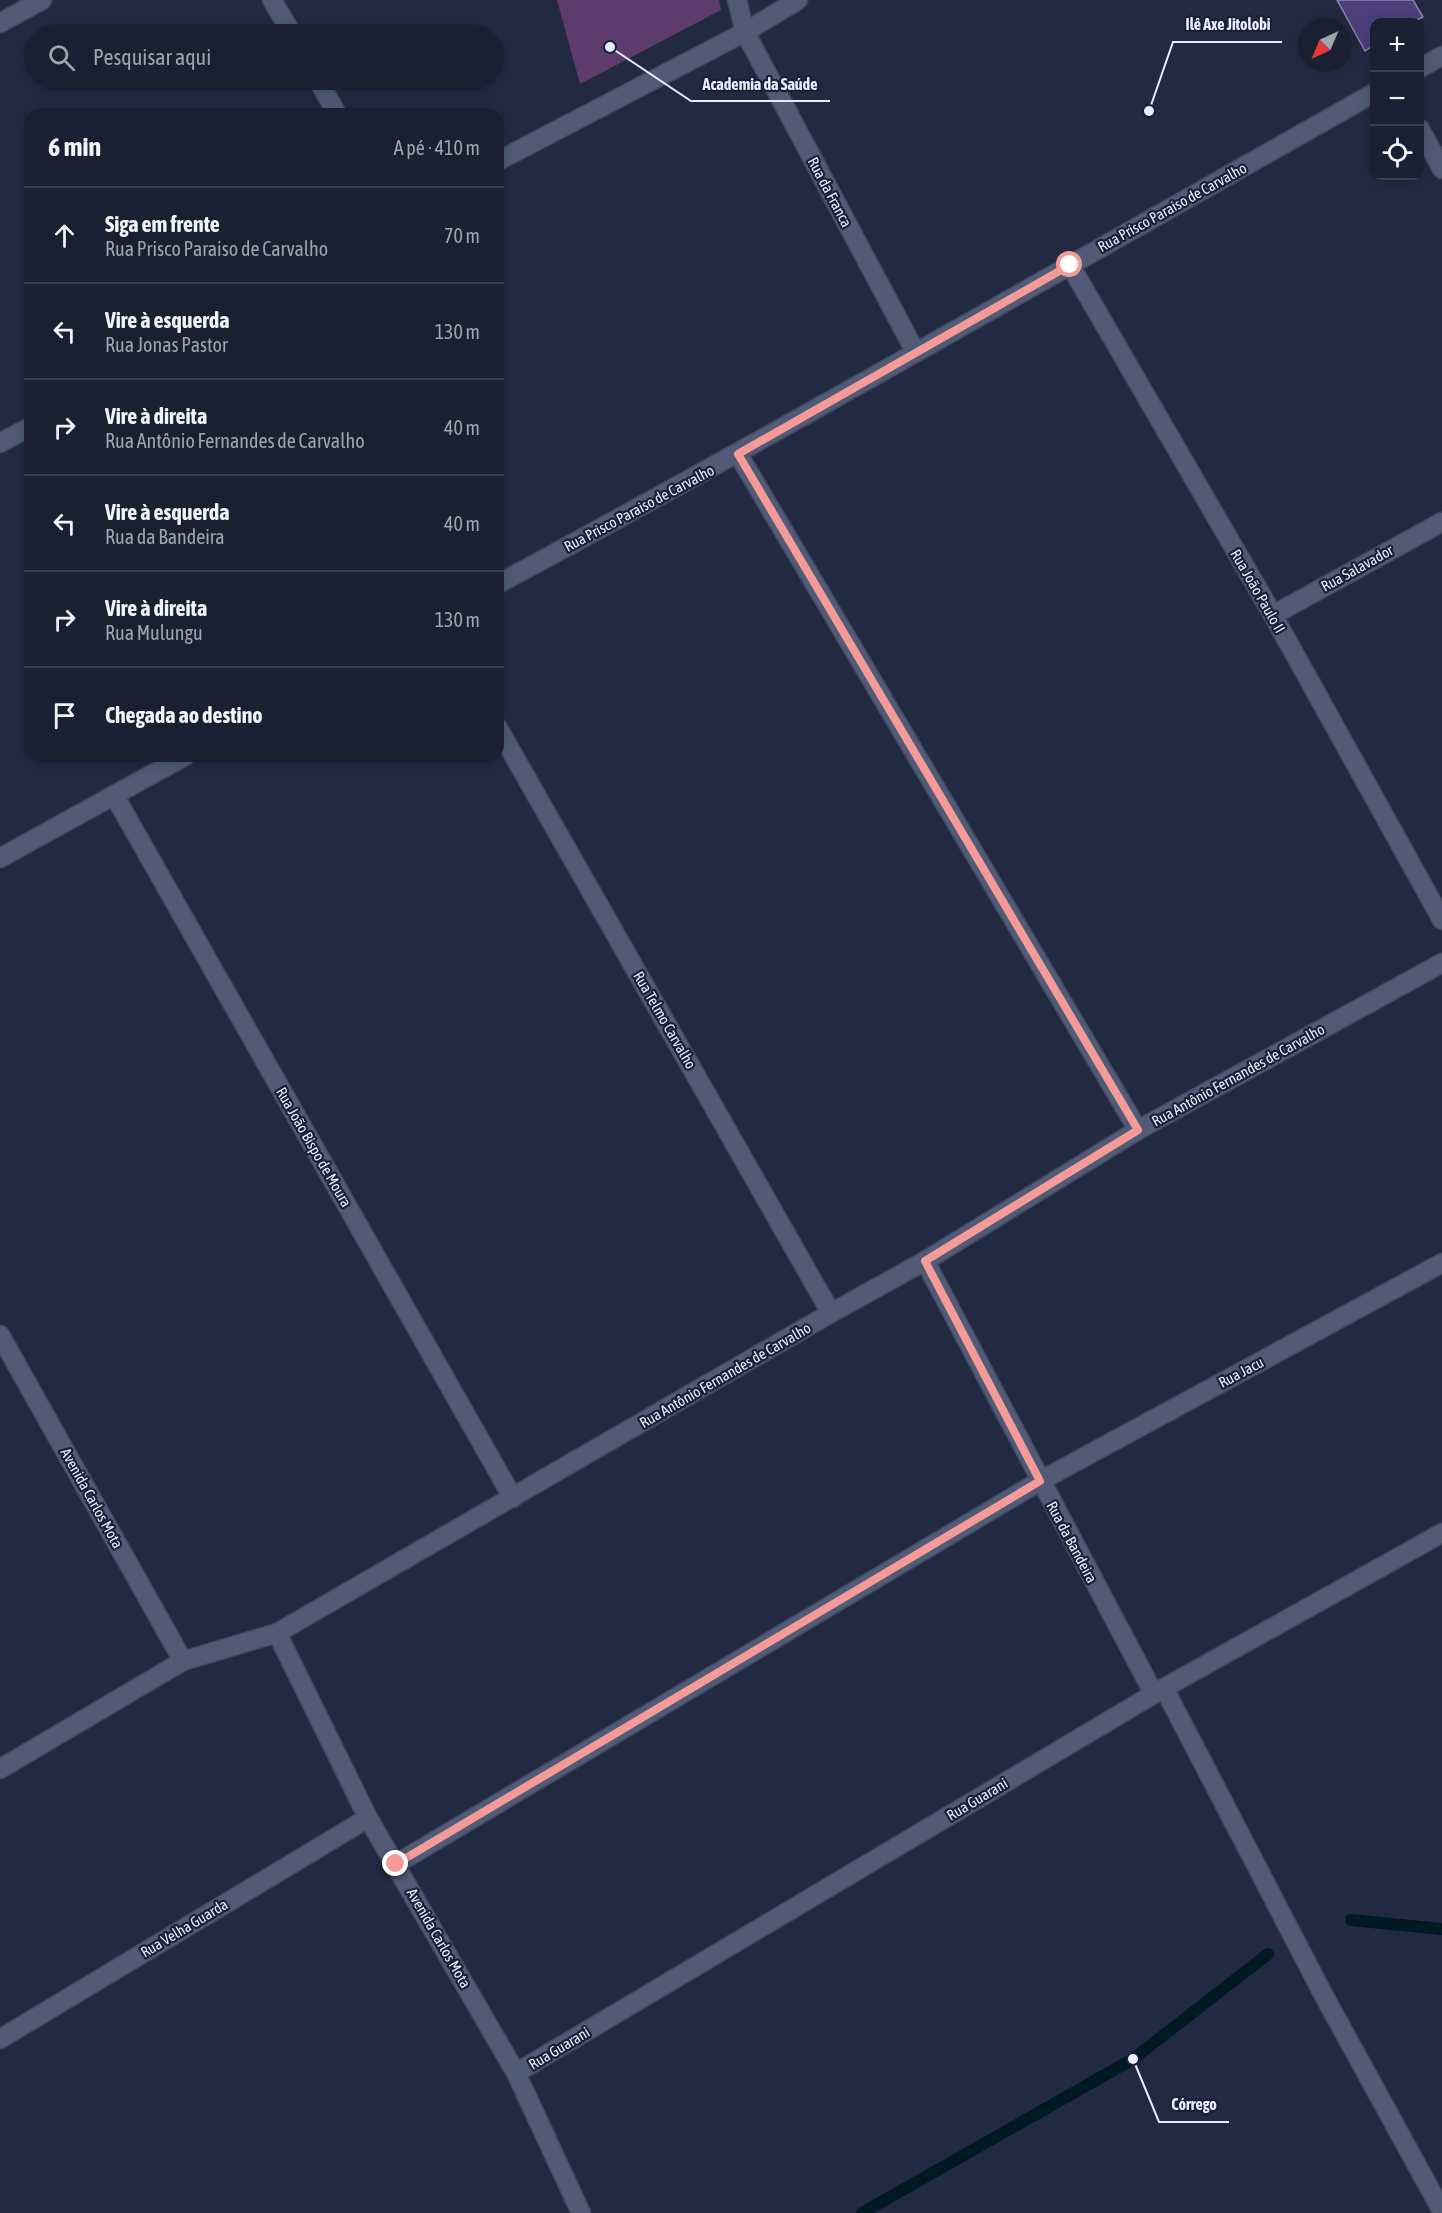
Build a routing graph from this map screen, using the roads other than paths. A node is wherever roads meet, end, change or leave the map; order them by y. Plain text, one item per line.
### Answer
1 (42, 0) edge
2 (272, 0) edge
3 (737, 0) edge
4 (798, 0) edge
5 (0, 23) edge
6 (286, 24) edge
7 (745, 32) junction
8 (1442, 56) edge
9 (1424, 65) edge
10 (324, 90) edge
11 (1370, 95) edge
12 (334, 108) edge
13 (1424, 138) edge
14 (504, 157) edge
15 (1442, 169) edge
16 (1070, 265) junction
17 (915, 351) junction
18 (24, 430) edge
19 (0, 443) edge
20 (738, 454) junction
21 (1442, 522) edge
22 (504, 581) edge
23 (1273, 615) junction
24 (504, 739) edge
25 (174, 762) edge
26 (114, 795) junction
27 (0, 858) edge
28 (1442, 920) edge
29 (1442, 963) edge
30 (1138, 1130) junction
31 (925, 1261) junction
32 (1442, 1263) edge
33 (831, 1312) junction
34 (0, 1335) edge
35 (1040, 1481) junction
36 (513, 1498) junction
37 (1442, 1533) edge
38 (277, 1633) junction
39 (183, 1661) junction
40 (1159, 1691) junction
41 (0, 1769) edge
42 (368, 1818) junction
43 (396, 1864) junction
44 (0, 2039) edge
45 (516, 2073) junction
46 (1442, 2211) edge
47 (581, 2213) edge

1 - 5 street
2 - 6 street
3 - 7 street, Rua da Franca
4 - 7 street
7 - 14 street
7 - 17 street, Rua da Franca
8 - 9 street
10 - 12 street
11 - 16 street, Rua Prisco Paraiso de Carvalho
13 - 15 street
16 - 17 street, Rua Prisco Paraiso de Carvalho
16 - 23 street, Rua João Paulo II
17 - 20 street, Rua Prisco Paraiso de Carvalho
18 - 19 street
20 - 22 street, Rua Prisco Paraiso de Carvalho
20 - 30 street
21 - 23 street, Rua Salavador
23 - 28 street, Rua João Paulo II
24 - 33 street, Rua Telmo Carvalho
25 - 26 street
26 - 27 street
26 - 36 street, Rua João Bispo de Moura
29 - 30 street, Rua Antônio Fernandes de Carvalho
30 - 31 street, Rua Antônio Fernandes de Carvalho
31 - 33 street, Rua Antônio Fernandes de Carvalho
31 - 35 street, Rua da Bandeira
32 - 35 street, Rua Jacu
33 - 36 street, Rua Antônio Fernandes de Carvalho
34 - 39 street, Avenida Carlos Mota
35 - 40 street, Rua da Bandeira
35 - 43 street, Rua Jacu
36 - 38 street, Rua Antônio Fernandes de Carvalho
37 - 40 street, Rua Guarani
38 - 39 street, Rua Antônio Fernandes de Carvalho
38 - 42 street, Avenida Carlos Mota
39 - 41 street, Rua Antônio Fernandes de Carvalho
40 - 45 street, Rua Guarani
40 - 46 street, Rua da Bandeira
42 - 43 street, Avenida Carlos Mota
42 - 44 street, Rua Velha Guarda
43 - 45 street, Avenida Carlos Mota
45 - 47 street, Avenida Carlos Mota

